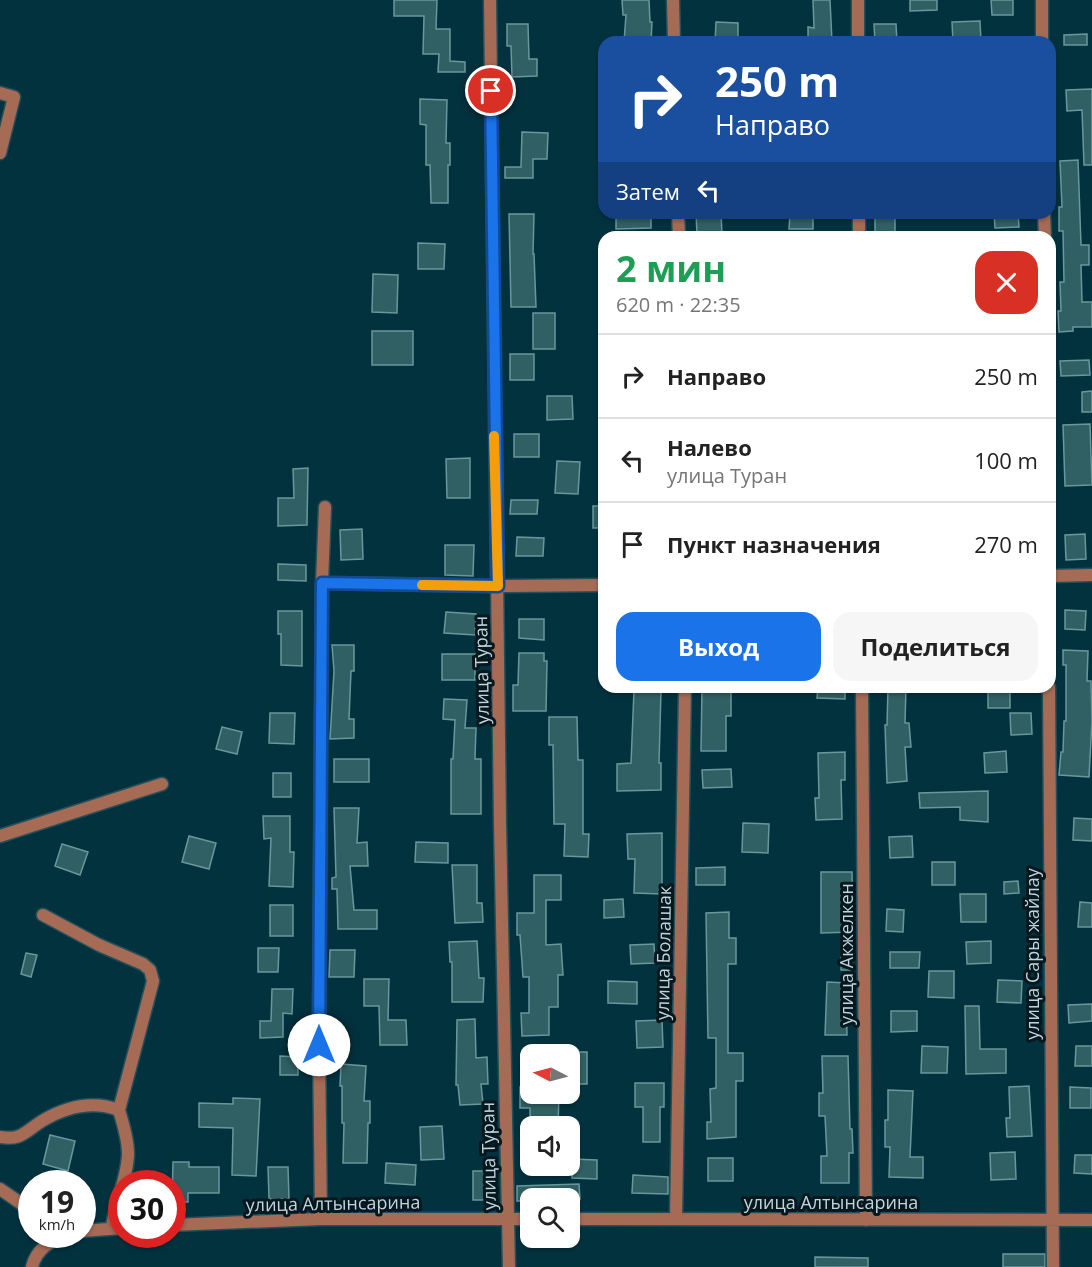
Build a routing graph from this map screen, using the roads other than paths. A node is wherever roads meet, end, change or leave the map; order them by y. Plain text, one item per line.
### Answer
1 (490, 0) edge
2 (673, 0) edge
3 (858, 0) edge
4 (1042, 0) edge
5 (674, 36) edge
6 (858, 36) edge
7 (1042, 36) edge
8 (0, 93) edge
9 (0, 153) edge
10 (325, 507) dead end
11 (1092, 575) edge
12 (1056, 576) edge
13 (322, 583) junction
14 (598, 585) edge
15 (498, 586) junction
16 (685, 693) edge
17 (862, 693) edge
18 (1049, 693) edge
19 (162, 784) dead end
20 (0, 836) edge
21 (43, 915) dead end
22 (119, 1110) junction
23 (0, 1137) edge
24 (124, 1170) edge
25 (0, 1189) edge
26 (18, 1201) edge
27 (321, 1219) junction
28 (508, 1219) junction
29 (520, 1219) edge
30 (580, 1219) edge
31 (676, 1219) junction
32 (866, 1220) junction
33 (1092, 1220) edge
34 (1052, 1221) junction
35 (186, 1225) edge
36 (43, 1248) edge
37 (32, 1267) edge
38 (509, 1267) edge
39 (1053, 1267) edge

1 - 15 street, улица Туран
2 - 5 street
3 - 6 street
4 - 7 street
8 - 9 street
10 - 13 street
11 - 12 street
13 - 15 street
13 - 27 street
14 - 15 street
15 - 28 street, улица Туран
16 - 31 street, улица Болашак
17 - 32 street, улица Акжелкен
18 - 34 street, улица Сары жайлау
19 - 20 street
21 - 22 street
22 - 23 street
22 - 24 street
25 - 26 street
27 - 28 street, улица Алтынсарина
27 - 35 street, улица Алтынсарина
28 - 29 street, улица Алтынсарина
28 - 38 street, улица Туран
30 - 31 street, улица Алтынсарина
31 - 32 street, улица Алтынсарина
32 - 34 street, улица Алтынсарина
33 - 34 street, улица Алтынсарина
34 - 39 street, улица Сары жайлау
36 - 37 street

